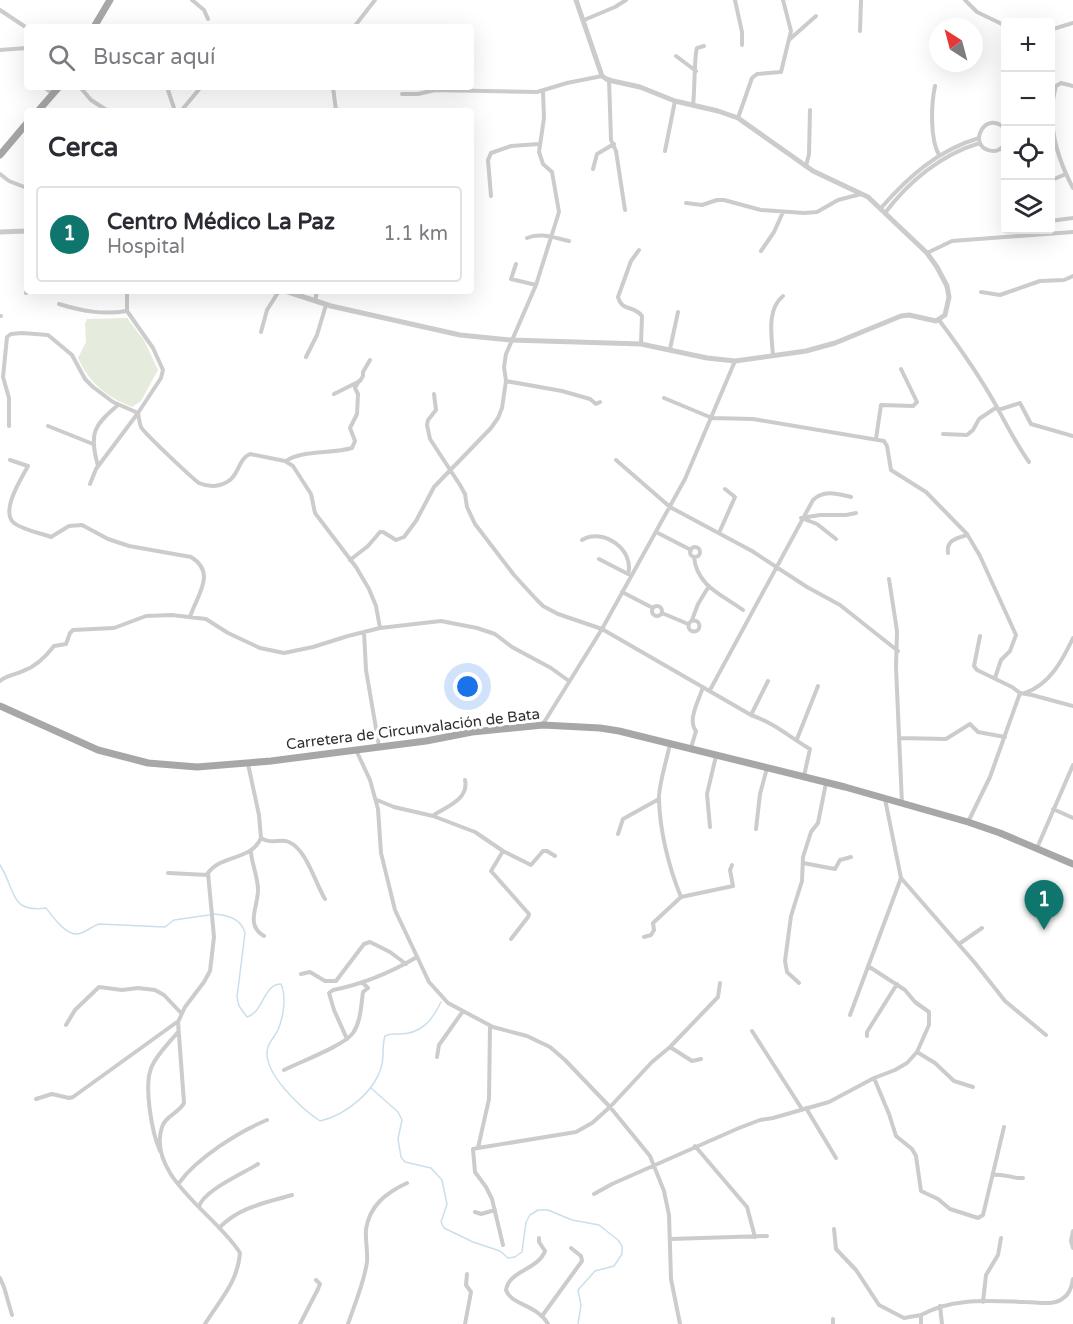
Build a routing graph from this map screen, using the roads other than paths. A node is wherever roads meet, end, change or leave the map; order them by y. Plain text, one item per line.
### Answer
1 (110, 0) edge
2 (192, 0) edge
3 (375, 0) edge
4 (576, 0) edge
5 (626, 0) edge
6 (735, 0) edge
7 (783, 0) edge
8 (861, 0) edge
9 (965, 0) edge
10 (0, 10) edge
11 (816, 16) dead end
12 (208, 19) dead end
13 (584, 20) junction
14 (1073, 23) edge
15 (96, 24) edge
16 (356, 24) edge
17 (1001, 24) edge
18 (24, 26) edge
19 (1055, 28) edge
20 (790, 31) junction
21 (860, 31) dead end
22 (796, 34) junction
23 (789, 40) junction
24 (742, 45) dead end
25 (704, 46) dead end
26 (24, 48) edge
27 (0, 50) edge
28 (676, 56) dead end
29 (696, 70) junction
30 (605, 78) junction
31 (935, 86) dead end
32 (1073, 86) edge
33 (47, 90) edge
34 (57, 90) edge
35 (83, 90) edge
36 (168, 90) edge
37 (198, 90) edge
38 (333, 90) edge
39 (440, 90) edge
40 (474, 90) edge
41 (543, 92) junction
42 (402, 94) dead end
43 (53, 95) junction
44 (675, 101) junction
45 (693, 104) junction
46 (41, 108) edge
47 (104, 108) edge
48 (174, 108) edge
49 (184, 108) edge
50 (336, 108) edge
51 (810, 110) dead end
52 (738, 118) junction
53 (1001, 126) edge
54 (24, 127) edge
55 (979, 140) junction
56 (539, 144) junction
57 (614, 144) junction
58 (1001, 149) edge
59 (665, 151) dead end
60 (0, 155) edge
61 (939, 155) junction
62 (806, 166) junction
63 (593, 169) dead end
64 (0, 174) edge
65 (1066, 174) junction
66 (1055, 179) edge
67 (24, 187) edge
68 (1073, 188) edge
69 (861, 193) junction
70 (491, 196) dead end
71 (686, 203) dead end
72 (625, 210) dead end
73 (883, 210) junction
74 (783, 212) junction
75 (1073, 218) edge
76 (1055, 220) edge
77 (24, 231) edge
78 (0, 232) edge
79 (1055, 232) edge
80 (1073, 232) edge
81 (1020, 234) edge
82 (552, 237) junction
83 (527, 238) dead end
84 (569, 241) dead end
85 (639, 250) dead end
86 (761, 251) dead end
87 (927, 253) junction
88 (516, 264) dead end
89 (1073, 276) edge
90 (536, 285) junction
91 (981, 292) dead end
92 (127, 294) edge
93 (277, 294) edge
94 (293, 294) edge
95 (316, 294) edge
96 (783, 296) dead end
97 (315, 302) junction
98 (59, 304) dead end
99 (326, 305) junction
100 (127, 311) junction
101 (678, 312) dead end
102 (939, 320) junction
103 (261, 332) dead end
104 (511, 340) junction
105 (641, 344) junction
106 (670, 349) junction
107 (306, 357) dead end
108 (773, 357) junction
109 (370, 360) dead end
110 (735, 361) junction
111 (901, 369) dead end
112 (1, 377) edge
113 (359, 381) junction
114 (506, 381) junction
115 (334, 394) dead end
116 (434, 394) dead end
117 (664, 398) dead end
118 (600, 402) dead end
119 (118, 405) junction
120 (998, 408) junction
121 (138, 413) junction
122 (712, 418) junction
123 (9, 426) dead end
124 (48, 426) dead end
125 (943, 434) dead end
126 (1073, 436) edge
127 (876, 439) junction
128 (93, 444) junction
129 (10, 460) dead end
130 (616, 460) dead end
131 (285, 461) junction
132 (1029, 462) dead end
133 (99, 467) junction
134 (450, 470) junction
135 (90, 484) dead end
136 (724, 489) dead end
137 (851, 497) dead end
138 (670, 507) junction
139 (856, 513) dead end
140 (802, 518) junction
141 (656, 532) junction
142 (719, 533) junction
143 (968, 534) junction
144 (836, 538) dead end
145 (582, 540) dead end
146 (691, 550) junction
147 (948, 553) dead end
148 (694, 557) junction
149 (599, 559) dead end
150 (350, 560) junction
151 (777, 567) junction
152 (629, 575) junction
153 (889, 579) dead end
154 (709, 586) junction
155 (622, 592) junction
156 (742, 610) dead end
157 (190, 616) junction
158 (380, 628) junction
159 (602, 629) junction
160 (364, 632) junction
161 (980, 636) dead end
162 (1073, 638) edge
163 (898, 651) junction
164 (995, 678) junction
165 (0, 681) edge
166 (569, 681) junction
167 (768, 681) dead end
168 (703, 687) junction
169 (818, 687) dead end
170 (710, 690) junction
171 (1022, 694) junction
172 (0, 706) edge
173 (1073, 706) edge
174 (751, 715) junction
175 (543, 725) junction
176 (1005, 737) junction
177 (899, 738) junction
178 (797, 739) junction
179 (670, 744) junction
180 (379, 747) junction
181 (691, 748) junction
182 (356, 750) junction
183 (716, 755) junction
184 (248, 764) junction
185 (1073, 765) edge
186 (767, 768) junction
187 (804, 777) junction
188 (465, 780) dead end
189 (826, 782) junction
190 (659, 799) junction
191 (885, 799) junction
192 (376, 800) junction
193 (902, 804) junction
194 (1053, 809) junction
195 (433, 816) junction
196 (1073, 818) edge
197 (968, 822) junction
198 (710, 827) dead end
199 (756, 829) dead end
200 (618, 834) dead end
201 (261, 838) junction
202 (1036, 848) junction
203 (503, 851) junction
204 (250, 852) junction
205 (555, 856) dead end
206 (851, 857) dead end
207 (803, 863) junction
208 (1073, 864) edge
209 (732, 865) dead end
210 (168, 873) dead end
211 (208, 875) junction
212 (901, 878) junction
213 (681, 897) junction
214 (325, 899) dead end
215 (982, 928) dead end
216 (264, 936) dead end
217 (644, 937) dead end
218 (511, 939) dead end
219 (959, 944) junction
220 (417, 957) junction
221 (406, 964) junction
222 (868, 966) junction
223 (301, 974) dead end
224 (362, 982) junction
225 (720, 983) dead end
226 (799, 983) dead end
227 (897, 984) junction
228 (463, 1011) junction
229 (181, 1013) junction
230 (850, 1016) dead end
231 (178, 1022) junction
232 (66, 1025) dead end
233 (490, 1026) junction
234 (752, 1030) dead end
235 (178, 1032) junction
236 (1046, 1035) dead end
237 (867, 1036) dead end
238 (347, 1039) junction
239 (670, 1047) junction
240 (917, 1052) junction
241 (437, 1057) dead end
242 (701, 1059) dead end
243 (284, 1070) dead end
244 (874, 1078) junction
245 (974, 1087) dead end
246 (36, 1099) dead end
247 (610, 1107) junction
248 (804, 1109) junction
249 (267, 1120) dead end
250 (1005, 1127) dead end
251 (695, 1146) junction
252 (478, 1148) junction
253 (160, 1151) junction
254 (836, 1158) dead end
255 (258, 1164) dead end
256 (654, 1165) junction
257 (993, 1175) junction
258 (1023, 1178) dead end
259 (178, 1183) junction
260 (407, 1183) dead end
261 (594, 1194) dead end
262 (292, 1195) dead end
263 (199, 1208) junction
264 (495, 1210) junction
265 (475, 1212) dead end
266 (219, 1228) junction
267 (834, 1229) dead end
268 (1073, 1231) edge
269 (766, 1236) dead end
270 (755, 1237) junction
271 (539, 1238) dead end
272 (1001, 1238) dead end
273 (670, 1239) junction
274 (503, 1245) dead end
275 (572, 1248) dead end
276 (1073, 1248) edge
277 (467, 1274) dead end
278 (0, 1278) edge
279 (1073, 1279) edge
280 (316, 1280) dead end
281 (982, 1302) junction
282 (940, 1306) junction
283 (12, 1315) dead end
284 (921, 1315) junction
285 (542, 1316) junction
286 (205, 1324) edge
287 (300, 1324) edge
288 (348, 1324) edge
289 (465, 1324) edge
290 (548, 1324) edge
291 (680, 1324) edge
292 (921, 1324) edge
293 (942, 1324) edge

1 - 15 main road
2 - 12 street
3 - 16 street
4 - 13 street
5 - 13 street
6 - 24 street
7 - 20 street
8 - 21 street
9 - 17 street
10 - 18 street
11 - 22 street
13 - 30 street
14 - 19 street
20 - 22 street
20 - 23 street
22 - 23 street
23 - 52 street
25 - 29 street
26 - 27 street
28 - 29 street
29 - 45 street
30 - 41 street
30 - 44 street
30 - 57 street
31 - 61 street
32 - 65 street
33 - 43 street
34 - 43 main road
35 - 47 street
36 - 48 street
37 - 49 street
38 - 50 street
39 - 42 street
40 - 41 street
41 - 56 street
43 - 46 main road
44 - 45 street
44 - 59 street
45 - 52 street
51 - 62 street
52 - 62 street
53 - 55 street
54 - 60 main road
55 - 58 street
55 - 61 street
55 - 73 street
56 - 70 street
56 - 82 street
57 - 63 street
57 - 72 street
61 - 73 street
62 - 69 street
64 - 67 street
65 - 66 street
65 - 68 street
69 - 73 street
69 - 74 street
71 - 74 street
73 - 87 street
74 - 86 street
75 - 76 street
77 - 78 street
79 - 80 street
81 - 87 street
82 - 83 street
82 - 84 street
82 - 90 street
85 - 105 street
87 - 102 street
88 - 90 street
89 - 91 street
90 - 104 street
92 - 100 street
93 - 103 street
94 - 97 street
95 - 97 street
96 - 108 street
97 - 99 street
98 - 100 street
99 - 104 street
99 - 107 street
100 - 121 street
101 - 106 street
102 - 108 street
102 - 120 street
104 - 105 street
104 - 114 street
105 - 106 street
106 - 110 street
108 - 110 street
109 - 113 street
110 - 122 street
111 - 127 street
112 - 119 street
112 - 123 street
113 - 115 street
113 - 131 street
114 - 118 street
114 - 134 street
116 - 134 street
117 - 122 street
119 - 121 street
119 - 128 street
120 - 125 street
120 - 126 street
120 - 132 street
121 - 131 street
121 - 133 street
122 - 127 street
122 - 138 street
124 - 128 street
127 - 143 street
128 - 133 street
129 - 157 street
130 - 138 street
131 - 150 street
133 - 135 street
134 - 150 street
134 - 159 street
136 - 142 street
137 - 140 street
138 - 141 street
138 - 142 street
139 - 140 street
140 - 144 street
140 - 151 street
141 - 146 street
141 - 152 street
142 - 151 street
143 - 147 street
143 - 164 street
145 - 152 street
146 - 148 street
146 - 148 street
148 - 154 street
149 - 152 street
150 - 158 street
151 - 163 street
151 - 170 street
152 - 155 street
153 - 163 street
154 - 155 street
154 - 156 street
155 - 159 street
157 - 160 street
157 - 165 street
158 - 160 street
158 - 166 street
159 - 166 street
159 - 168 street
160 - 180 street
161 - 164 street
162 - 171 street
163 - 177 street
164 - 171 street
166 - 175 street
167 - 174 street
168 - 170 street
168 - 181 street
169 - 178 street
170 - 174 street
171 - 173 street
171 - 176 street
172 - 184 main road, Carretera de Circunvalación de Bata
174 - 178 street
175 - 179 main road, Carretera de Circunvalación de Bata
175 - 180 main road, Carretera de Circunvalación de Bata
176 - 177 street
176 - 197 street
177 - 193 street
178 - 187 street
179 - 181 main road, Carretera de Circunvalación de Bata
179 - 190 street
180 - 182 main road, Carretera de Circunvalación de Bata
181 - 183 main road, Carretera de Circunvalación de Bata
182 - 184 main road, Carretera de Circunvalación de Bata
182 - 192 street
183 - 186 main road, Carretera de Circunvalación de Bata
183 - 198 street
184 - 201 street
185 - 194 street
186 - 187 main road, Carretera de Circunvalación de Bata
186 - 199 street
187 - 189 main road, Carretera de Circunvalación de Bata
188 - 195 street
189 - 191 main road, Carretera de Circunvalación de Bata
189 - 207 street
190 - 200 street
190 - 213 street
191 - 193 main road, Carretera de Circunvalación de Bata
191 - 212 street
192 - 195 street
192 - 220 street
193 - 197 main road, Carretera de Circunvalación de Bata
194 - 196 street
194 - 202 street
195 - 203 street
197 - 202 main road, Carretera de Circunvalación de Bata
201 - 204 street
201 - 214 street
202 - 208 main road, Carretera de Circunvalación de Bata
203 - 205 street
203 - 218 street
204 - 211 street
204 - 216 street
206 - 207 street
207 - 226 street
209 - 213 street
210 - 211 street
211 - 229 street
212 - 219 street
212 - 222 street
213 - 217 street
215 - 219 street
219 - 236 street
220 - 221 street
220 - 228 street
221 - 223 street
221 - 224 street
222 - 227 street
222 - 230 street
224 - 238 street
224 - 238 street
225 - 239 street
227 - 237 street
227 - 240 street
228 - 233 street
228 - 241 street
229 - 231 street
229 - 232 street
231 - 235 street
231 - 246 street
233 - 247 street
233 - 252 street
234 - 248 street
235 - 253 street
235 - 253 street
238 - 243 street
239 - 242 street
239 - 247 street
240 - 244 street
240 - 245 street
244 - 248 street
244 - 257 street
247 - 252 street
247 - 256 street
248 - 251 street
248 - 254 street
249 - 259 street
250 - 257 street
251 - 256 street
251 - 270 street
252 - 264 street
253 - 259 street
255 - 263 street
256 - 261 street
256 - 273 street
257 - 258 street
259 - 263 street
260 - 288 street
262 - 266 street
263 - 266 street
264 - 265 street
264 - 274 street
266 - 286 street
267 - 284 street
268 - 276 street
269 - 270 street
270 - 273 street
271 - 285 street
272 - 281 street
273 - 291 street
275 - 285 street
277 - 289 street
278 - 283 street
279 - 281 street
280 - 287 street
281 - 282 street
282 - 284 street
282 - 293 street
284 - 292 street
285 - 290 street

